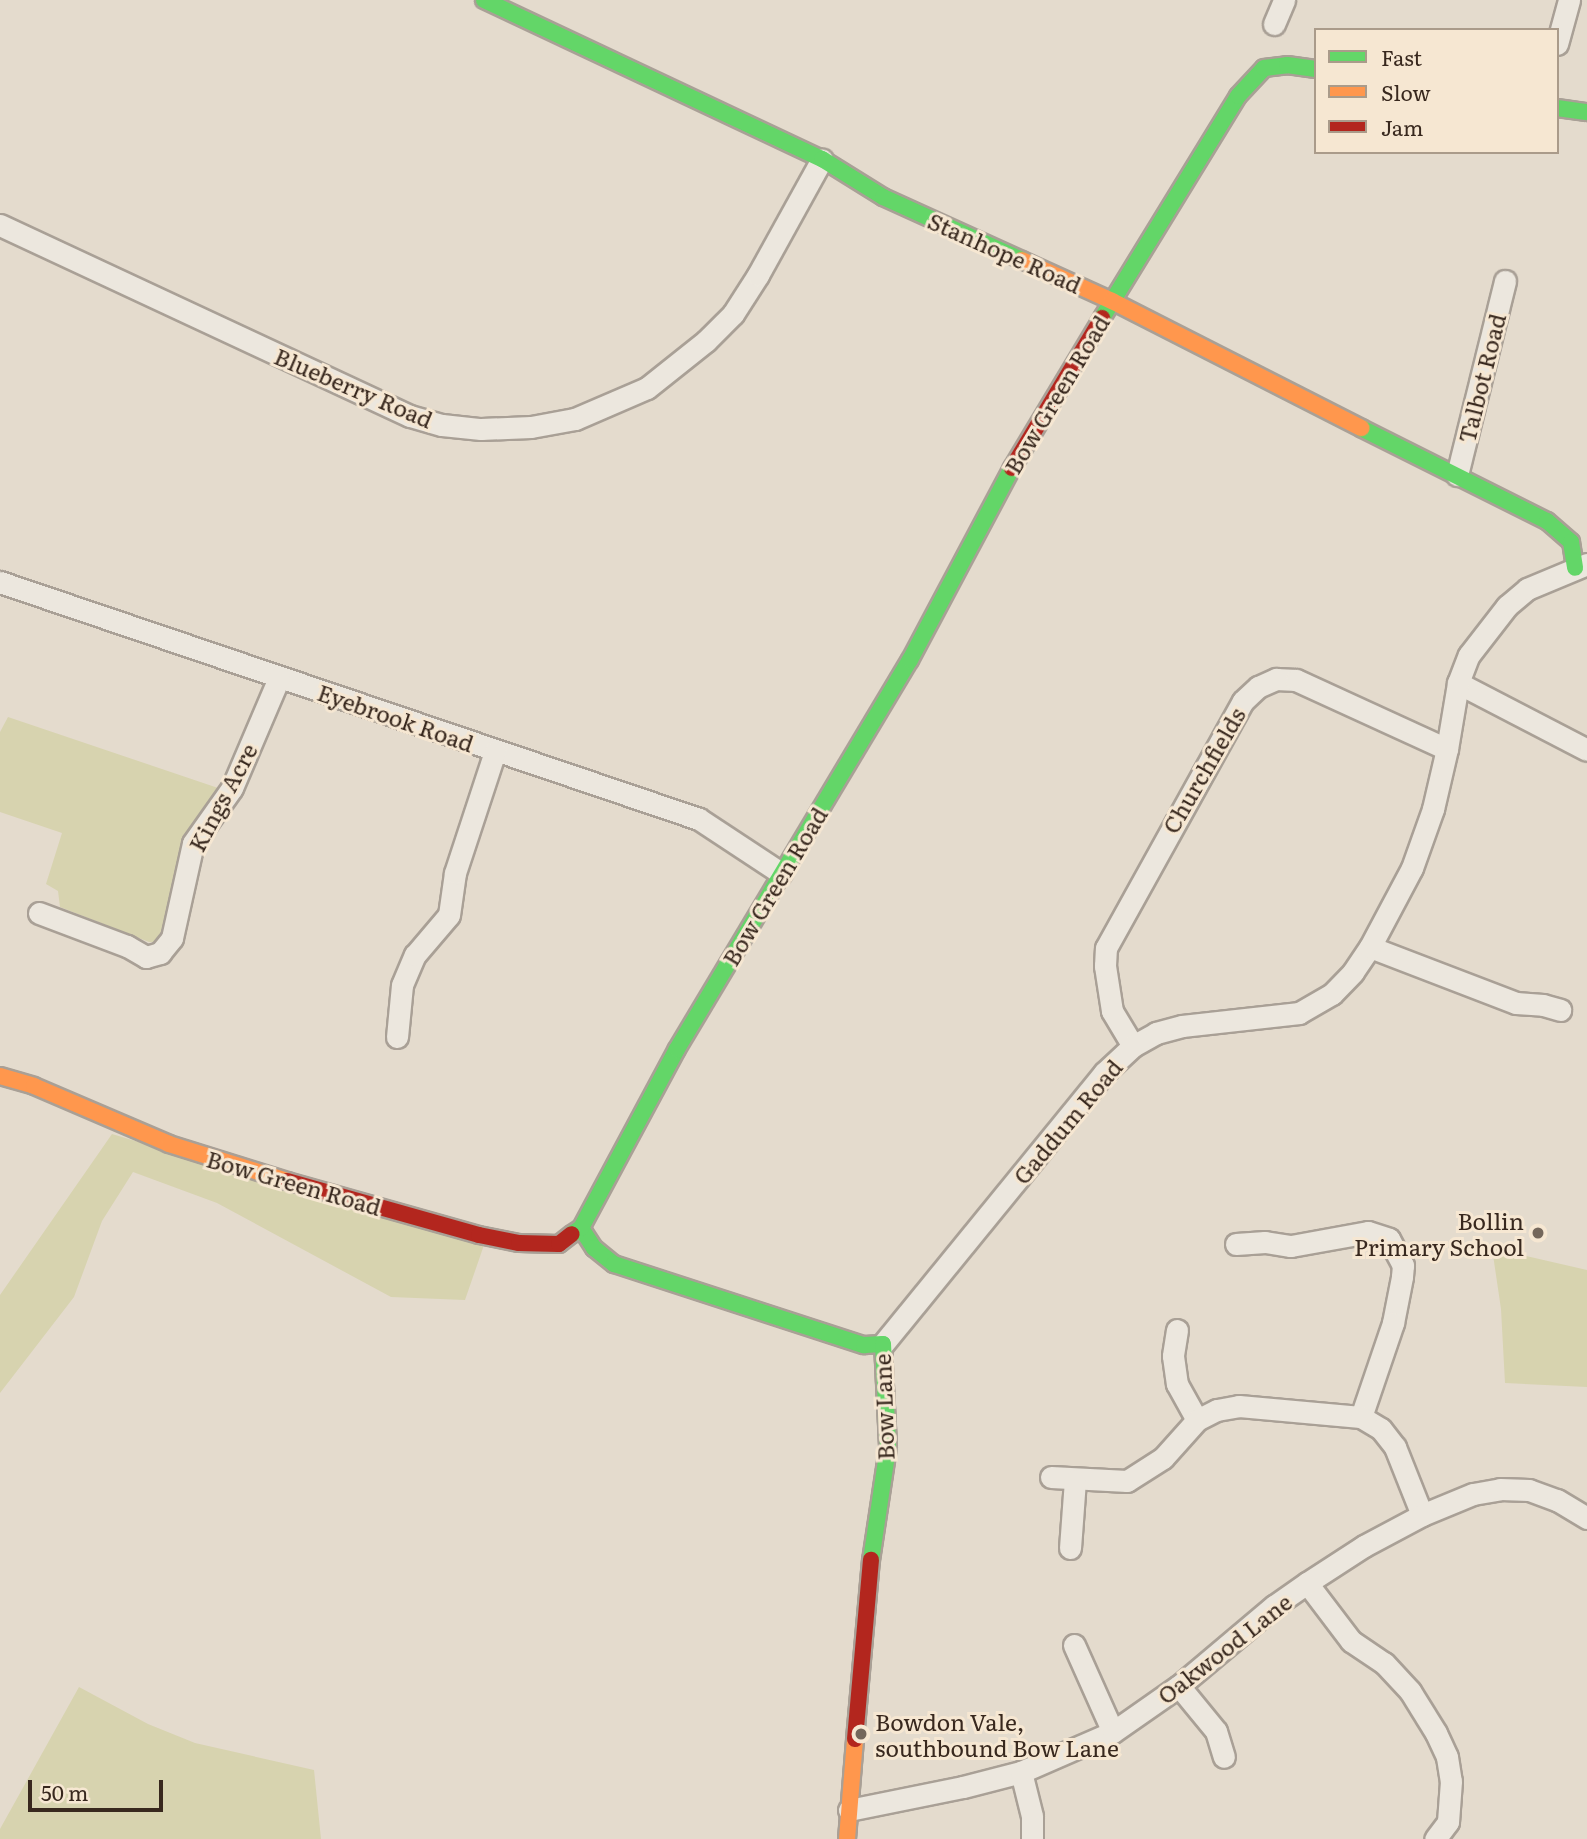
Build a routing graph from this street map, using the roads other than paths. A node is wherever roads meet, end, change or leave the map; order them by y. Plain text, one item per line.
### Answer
1 (484, 0) edge
2 (1283, 0) edge
3 (1569, 0) edge
4 (1274, 24) dead end
5 (1559, 37) edge
6 (1314, 69) edge
7 (1559, 108) edge
8 (1587, 111) edge
9 (822, 159) junction
10 (0, 225) edge
11 (1505, 281) dead end
12 (1112, 301) junction
13 (1457, 475) junction
14 (1581, 566) edge
15 (0, 582) edge
16 (279, 678) junction
17 (1458, 683) junction
18 (1447, 749) junction
19 (1587, 750) edge
20 (495, 751) junction
21 (781, 873) junction
22 (39, 913) dead end
23 (1370, 947) junction
24 (1560, 1010) dead end
25 (397, 1037) dead end
26 (1133, 1046) junction
27 (0, 1076) edge
28 (581, 1228) junction
29 (1236, 1244) dead end
30 (1177, 1330) dead end
31 (883, 1344) junction
32 (1361, 1417) junction
33 (1197, 1420) junction
34 (1051, 1478) dead end
35 (1075, 1480) junction
36 (1422, 1515) junction
37 (1587, 1518) edge
38 (1070, 1548) dead end
39 (1307, 1583) junction
40 (1073, 1645) dead end
41 (1179, 1686) junction
42 (1113, 1732) junction
43 (1224, 1756) dead end
44 (1021, 1772) junction
45 (849, 1810) junction
46 (847, 1839) edge
47 (1032, 1839) edge
48 (1436, 1839) edge

1 - 9 street, Stanhope Road
2 - 4 street
3 - 5 street
6 - 12 street, Bow Green Road
7 - 8 street
9 - 10 street, Blueberry Road
9 - 12 street, Stanhope Road
11 - 13 street, Talbot Road
12 - 13 street, Stanhope Road
12 - 21 street, Bow Green Road
13 - 14 street, Stanhope Road
14 - 17 street, Gaddum Road
15 - 16 street, Eyebrook Road
16 - 20 street, Eyebrook Road
16 - 22 street, Kings Acre
17 - 18 street, Gaddum Road
17 - 19 street
18 - 23 street, Gaddum Road
18 - 26 street, Churchfields
20 - 21 street, Eyebrook Road
20 - 25 street
21 - 28 street, Bow Green Road
23 - 24 street
23 - 26 street, Gaddum Road
26 - 31 street, Gaddum Road
27 - 28 street, Bow Green Road
28 - 31 street, Bow Lane
29 - 32 street
30 - 33 street
31 - 45 street, Bow Lane
32 - 33 street
32 - 36 street
33 - 35 street
34 - 35 street
35 - 38 street
36 - 37 street, Oakwood Lane
36 - 39 street, Oakwood Lane
39 - 41 street, Oakwood Lane
39 - 48 street
40 - 42 street
41 - 42 street, Oakwood Lane
41 - 43 street
42 - 44 street, Oakwood Lane
44 - 45 street, Oakwood Lane
44 - 47 street
45 - 46 street, Bow Lane

